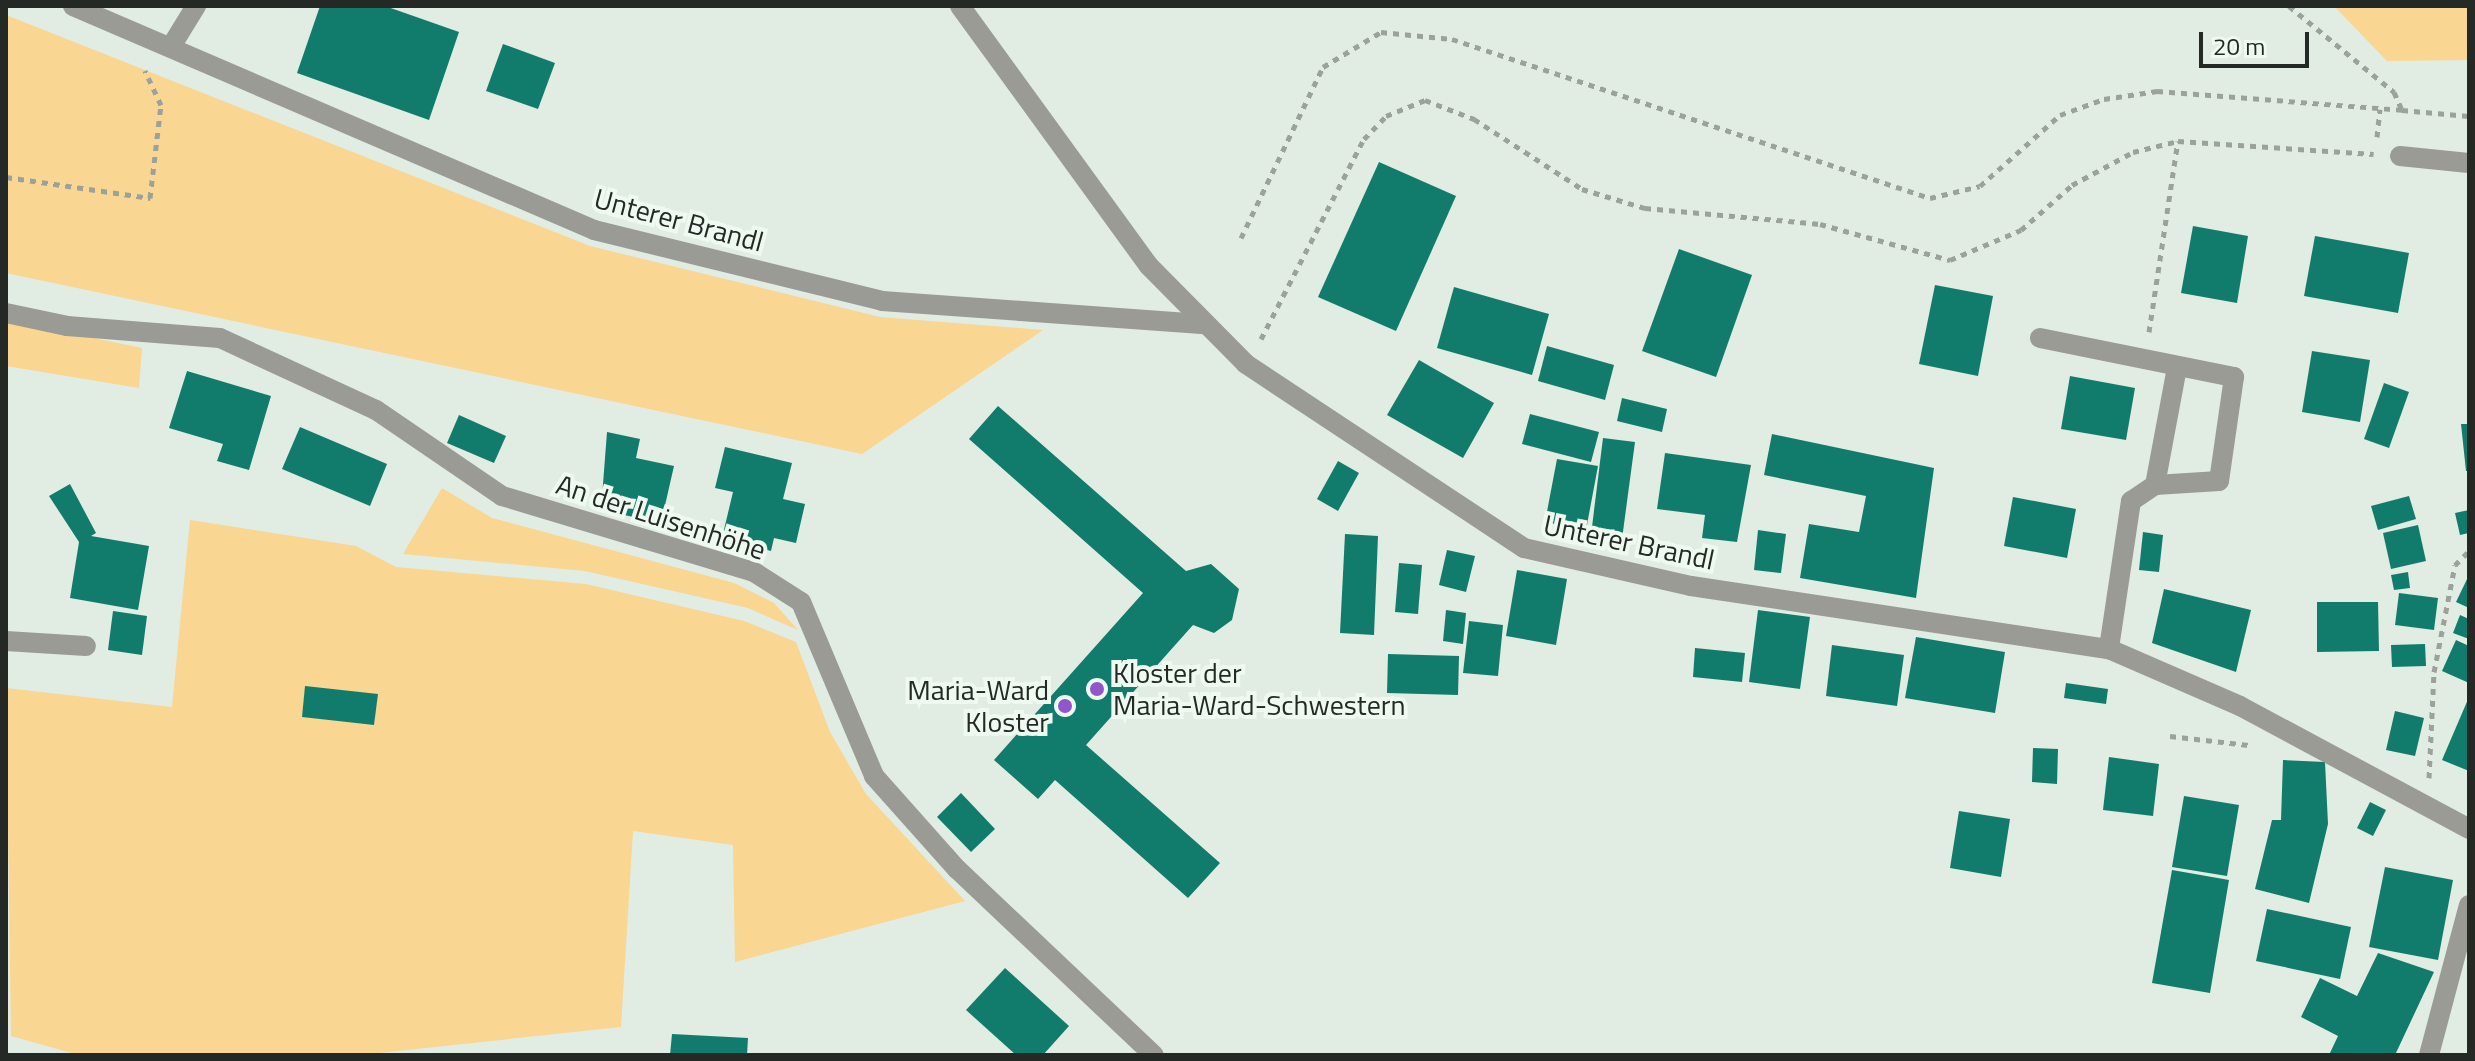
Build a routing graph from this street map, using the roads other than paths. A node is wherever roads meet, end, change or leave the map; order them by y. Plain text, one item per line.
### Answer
1 (73, 6) edge
2 (196, 6) edge
3 (960, 6) edge
4 (172, 45) junction
5 (2400, 156) road end
6 (2469, 163) edge
7 (6, 313) edge
8 (1205, 324) junction
9 (2040, 338) dead end
10 (2177, 368) junction
11 (2155, 485) junction
12 (6, 641) edge
13 (86, 646) dead end
14 (2109, 649) junction
15 (2469, 829) edge
16 (2469, 905) edge
17 (1154, 1055) edge
18 (2429, 1055) edge

1 - 4 street, Unterer Brandl
2 - 4 street
3 - 8 street, Unterer Brandl
4 - 8 street, Unterer Brandl
5 - 6 street
7 - 17 street, An der Luisenhöhe
8 - 14 street, Unterer Brandl
9 - 10 street
10 - 11 street
10 - 11 street
11 - 14 street
12 - 13 street
14 - 15 street, Unterer Brandl
16 - 18 street

